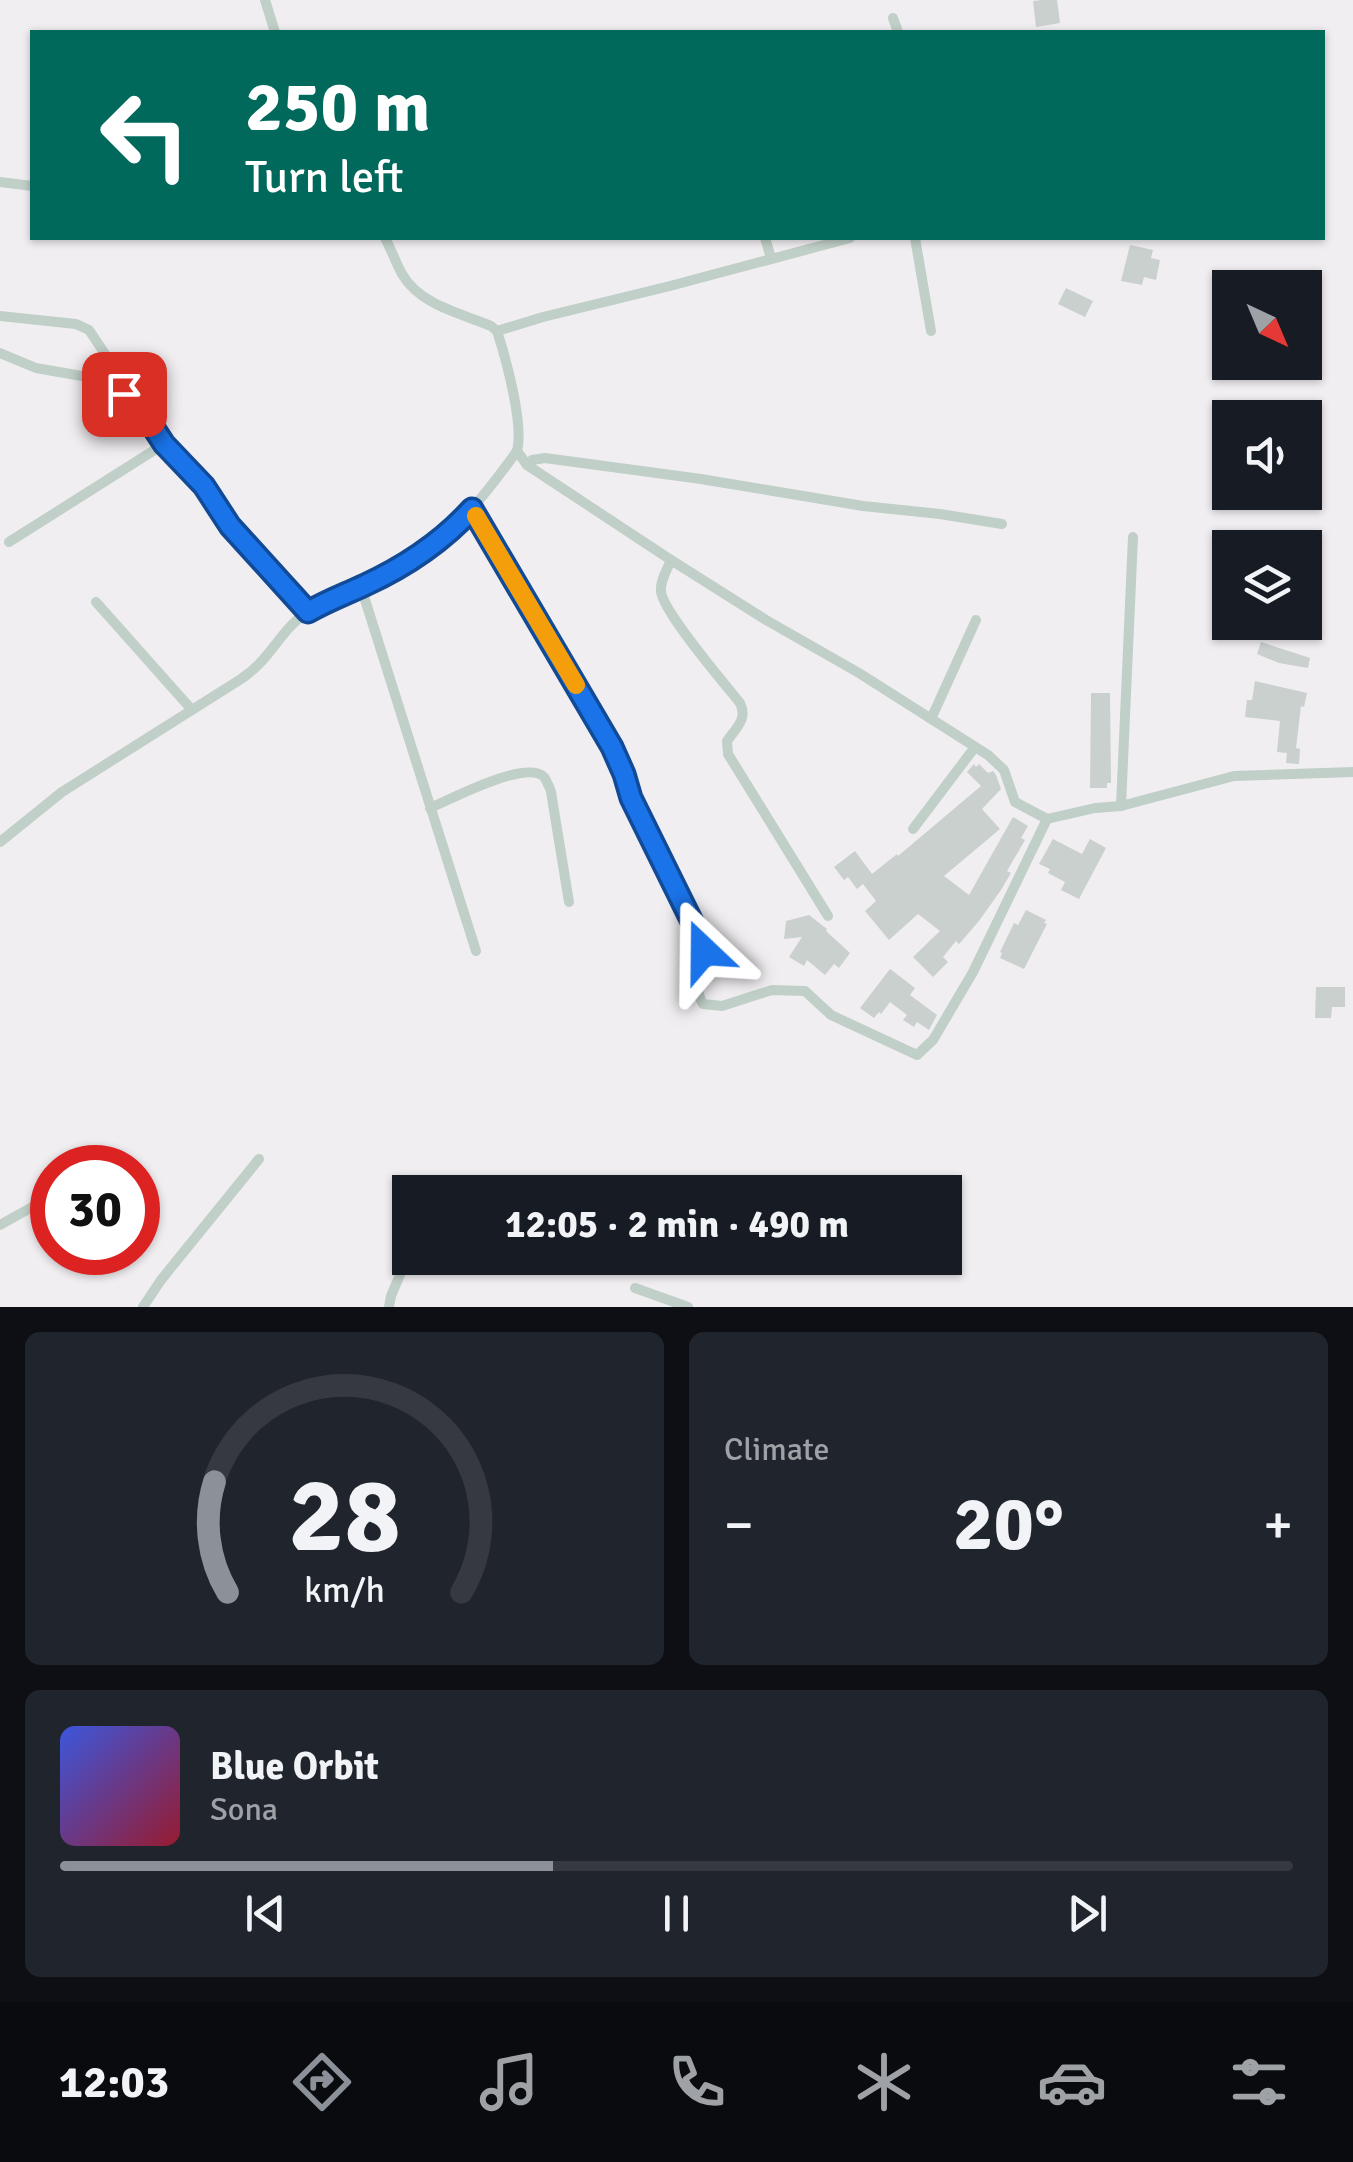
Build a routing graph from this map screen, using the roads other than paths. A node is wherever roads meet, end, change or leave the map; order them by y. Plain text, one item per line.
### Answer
1 (265, 0) edge
2 (893, 18) dead end
3 (275, 30) edge
4 (897, 30) edge
5 (0, 182) edge
6 (30, 186) edge
7 (386, 240) edge
8 (766, 240) edge
9 (842, 240) edge
10 (916, 240) edge
11 (771, 258) junction
12 (0, 316) edge
13 (497, 331) junction
14 (931, 331) dead end
15 (0, 353) edge
16 (140, 407) junction
17 (164, 444) junction
18 (516, 451) junction
19 (527, 464) junction
20 (472, 509) junction
21 (1002, 524) dead end
22 (1133, 537) dead end
23 (9, 542) dead end
24 (671, 560) junction
25 (361, 587) junction
26 (96, 602) dead end
27 (308, 612) junction
28 (976, 620) dead end
29 (192, 710) junction
30 (931, 719) junction
31 (975, 747) junction
32 (1353, 772) edge
33 (1121, 806) junction
34 (430, 808) junction
35 (1047, 818) junction
36 (914, 829) dead end
37 (0, 842) edge
38 (569, 902) dead end
39 (828, 916) dead end
40 (476, 951) dead end
41 (258, 1159) dead end
42 (30, 1209) edge
43 (0, 1226) edge
44 (400, 1275) edge
45 (635, 1288) dead end
46 (143, 1307) edge
47 (389, 1307) edge
48 (688, 1307) edge

1 - 3 street
2 - 4 street
5 - 6 street
7 - 13 street
8 - 11 street
9 - 11 street
10 - 14 street
11 - 13 street
12 - 16 street
13 - 18 street
15 - 16 street
16 - 17 street
17 - 23 street
17 - 27 street
18 - 19 street
18 - 20 street
19 - 21 street
19 - 24 street
20 - 25 street
20 - 35 street
22 - 33 street
24 - 30 street
24 - 39 street
25 - 27 street
25 - 34 street
26 - 29 street
27 - 29 street
28 - 30 street
29 - 37 street
30 - 31 street
31 - 35 street
31 - 36 street
32 - 33 street
33 - 35 street
34 - 38 street
34 - 40 street
41 - 46 street
42 - 43 street
44 - 47 street
45 - 48 street

